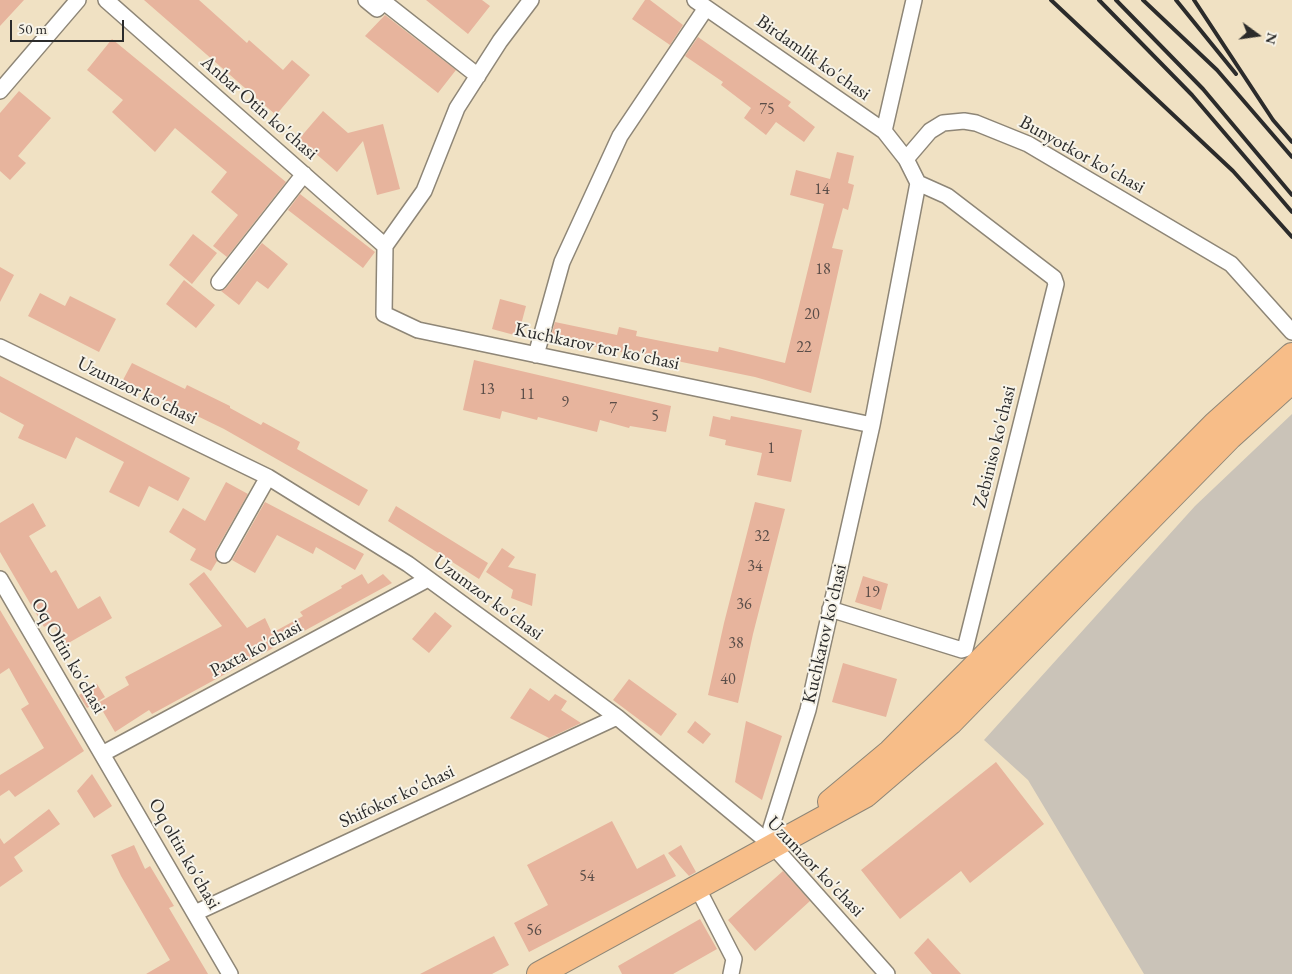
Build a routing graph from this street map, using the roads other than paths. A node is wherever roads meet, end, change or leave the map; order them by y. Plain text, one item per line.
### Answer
1 (78, 0) edge
2 (106, 0) edge
3 (366, 0) edge
4 (531, 0) edge
5 (914, 0) edge
6 (700, 4) edge
7 (478, 76) junction
8 (0, 92) edge
9 (884, 131) junction
10 (906, 159) junction
11 (304, 174) junction
12 (918, 183) junction
13 (385, 246) junction
14 (219, 282) dead end
15 (1292, 332) edge
16 (0, 347) edge
17 (536, 355) junction
18 (1292, 355) edge
19 (1292, 381) edge
20 (872, 425) junction
21 (268, 477) junction
22 (224, 555) dead end
23 (428, 578) junction
24 (0, 579) edge
25 (830, 609) junction
26 (942, 715) junction
27 (617, 717) junction
28 (102, 754) junction
29 (774, 847) junction
30 (698, 889) junction
31 (195, 913) junction
32 (230, 974) edge
33 (539, 974) edge
34 (731, 974) edge
35 (887, 974) edge

1 - 8 street
2 - 11 street, Anbar Otin ko'chasi
3 - 7 street
4 - 7 street
5 - 9 street
6 - 9 street, Birdamlik ko'chasi
6 - 17 street
7 - 13 street
9 - 10 street
10 - 12 street
10 - 15 street, Bunyotkor ko'chasi
11 - 13 street, Anbar Otin ko'chasi
11 - 14 street
12 - 20 street, Kuchkarov ko'chasi
12 - 25 street, Zebiniso ko'chasi
13 - 17 street, Kuchkarov tor ko'chasi
16 - 21 street, Uzumzor ko'chasi
17 - 20 street, Kuchkarov tor ko'chasi
18 - 26 main road
19 - 26 main road
20 - 25 street, Kuchkarov ko'chasi
21 - 22 street
21 - 23 street, Uzumzor ko'chasi
23 - 27 street, Uzumzor ko'chasi
23 - 28 street, Paxta ko'chasi
24 - 28 street, Oq Oltin ko'chasi
25 - 29 street, Kuchkarov ko'chasi
26 - 29 main road
27 - 29 street, Uzumzor ko'chasi
27 - 31 street, Shifokor ko'chasi
28 - 31 street, Oq oltin ko'chasi
29 - 30 main road
29 - 35 street, Uzumzor ko'chasi
30 - 33 main road
30 - 34 street
31 - 32 street, Oq oltin ko'chasi

